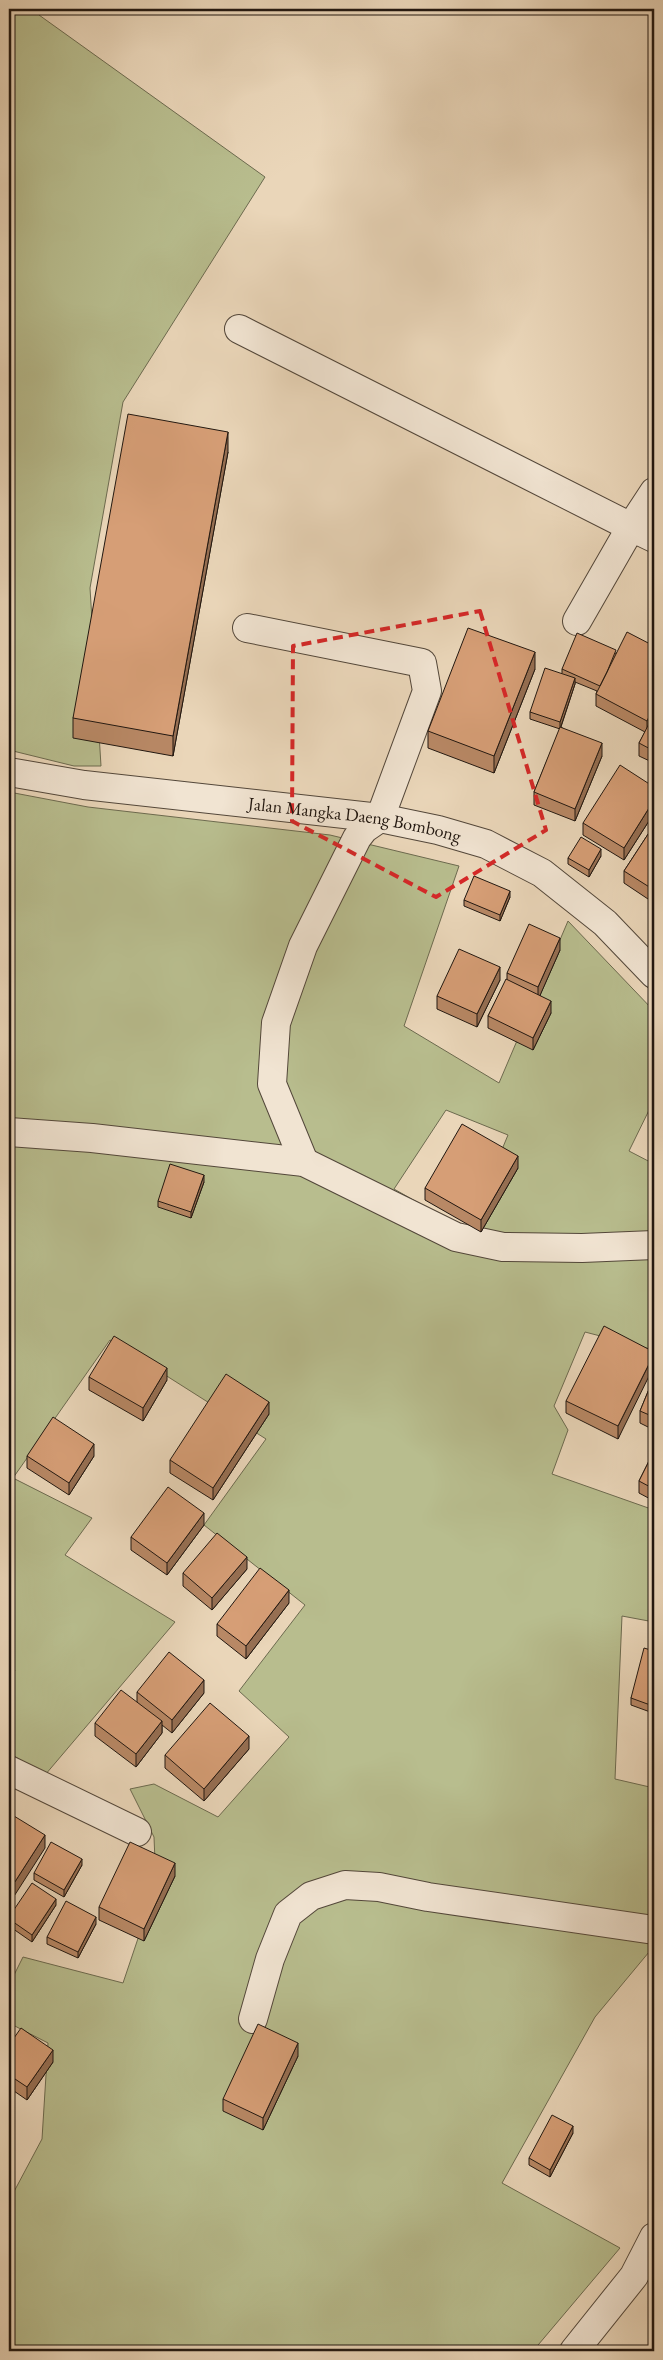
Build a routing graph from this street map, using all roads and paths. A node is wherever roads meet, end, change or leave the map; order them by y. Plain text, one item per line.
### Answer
1 (239, 329) dead end
2 (654, 492) edge
3 (642, 533) edge
4 (577, 621) dead end
5 (247, 628) dead end
6 (9, 772) edge
7 (380, 818) junction
8 (654, 974) edge
9 (9, 1132) edge
10 (304, 1162) junction
11 (654, 1245) edge
12 (9, 1770) edge
13 (137, 1832) dead end
14 (654, 1930) edge
15 (253, 2019) dead end
16 (654, 2237) edge
17 (574, 2351) edge

1 - 3 street
2 - 3 street
3 - 4 street
5 - 7 street
6 - 7 street, Jalan Mangka Daeng Bombong
7 - 8 street, Jalan Mangka Daeng Bombong
7 - 10 street
9 - 10 street
10 - 11 street
12 - 13 street
14 - 15 street
16 - 17 street

